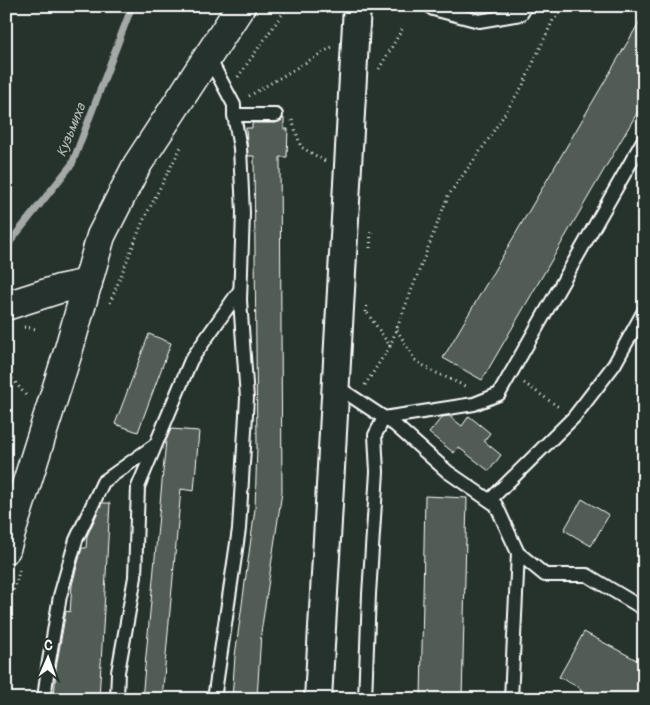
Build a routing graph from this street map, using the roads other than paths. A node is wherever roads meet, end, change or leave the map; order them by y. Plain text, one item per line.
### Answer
1 (241, 6) edge
2 (357, 6) edge
3 (430, 6) edge
4 (526, 6) edge
5 (208, 58) junction
6 (234, 110) junction
7 (276, 115) road end
8 (644, 139) edge
9 (88, 284) junction
10 (240, 290) junction
11 (6, 306) edge
12 (644, 311) edge
13 (346, 393) junction
14 (384, 418) junction
15 (156, 444) junction
16 (490, 500) junction
17 (518, 552) junction
18 (13, 559) edge
19 (644, 609) edge
20 (44, 699) edge
21 (117, 699) edge
22 (214, 699) edge
23 (318, 699) edge
24 (365, 699) edge
25 (511, 699) edge

1 - 5 main road
2 - 13 street
3 - 4 lane
5 - 6 lane
5 - 9 main road
6 - 7 lane
6 - 10 lane
8 - 14 lane
9 - 11 main road
9 - 18 main road
10 - 15 lane
10 - 22 lane
12 - 16 lane
13 - 14 lane
13 - 23 street
14 - 16 lane
14 - 24 lane
15 - 20 lane
15 - 21 lane
16 - 17 lane
17 - 19 lane
17 - 25 lane

